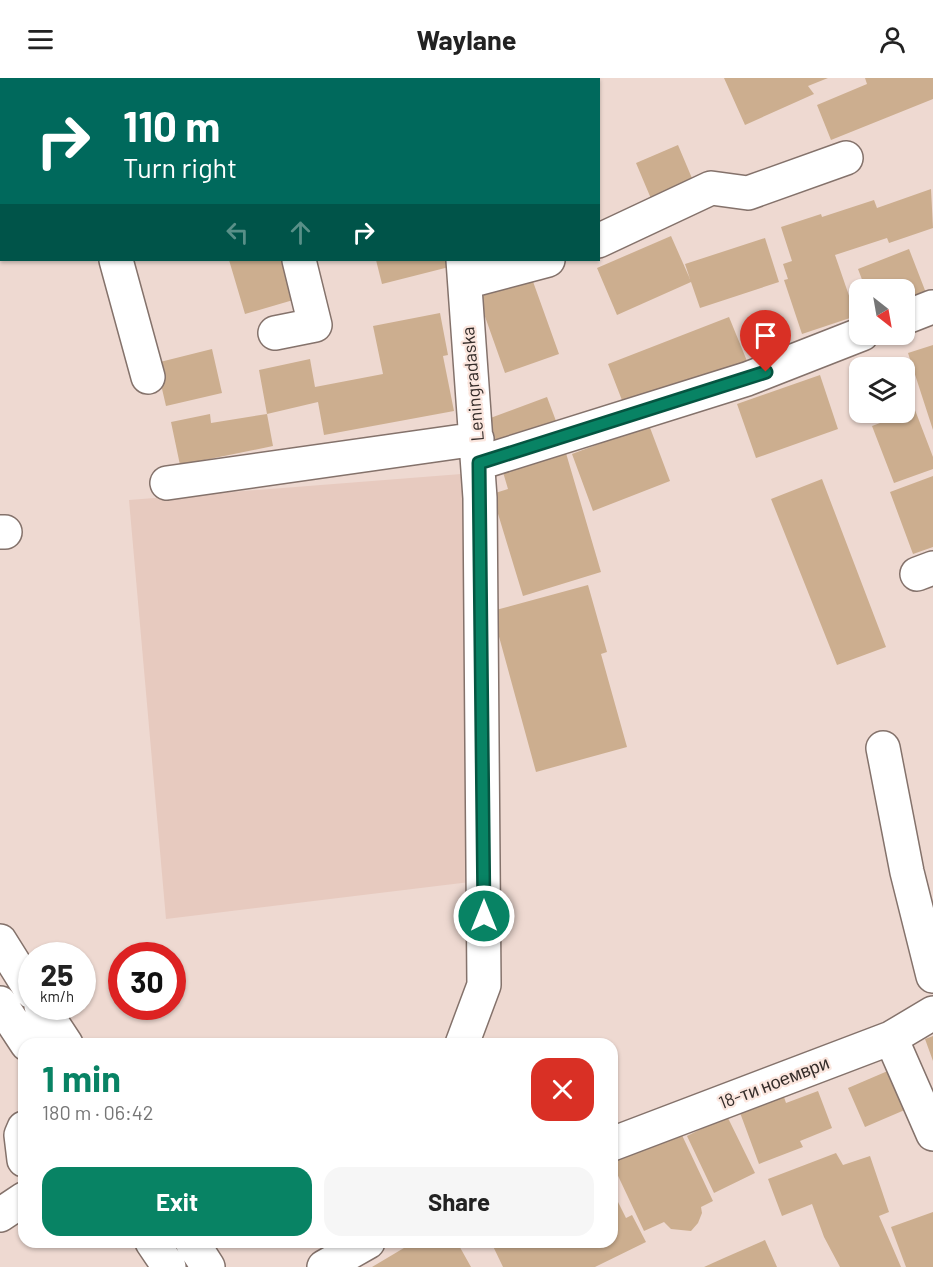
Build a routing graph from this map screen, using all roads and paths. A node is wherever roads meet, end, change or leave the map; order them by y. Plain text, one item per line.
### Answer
1 (846, 158) dead end
2 (600, 240) edge
3 (116, 261) edge
4 (298, 261) edge
5 (540, 261) edge
6 (464, 271) edge
7 (275, 333) dead end
8 (849, 339) edge
9 (148, 377) dead end
10 (478, 451) junction
11 (167, 483) dead end
12 (884, 748) dead end
13 (920, 867) edge
14 (0, 941) edge
15 (18, 970) edge
16 (933, 976) edge
17 (0, 1003) edge
18 (933, 1013) edge
19 (50, 1020) edge
20 (23, 1038) edge
21 (62, 1038) edge
22 (464, 1038) edge
23 (891, 1038) junction
24 (933, 1134) edge
25 (618, 1142) edge
26 (18, 1203) edge
27 (0, 1215) edge
28 (156, 1248) edge
29 (196, 1248) edge
30 (357, 1248) edge
31 (169, 1267) edge
32 (208, 1267) edge
33 (324, 1267) edge

1 - 2 street
3 - 9 street
4 - 7 street
5 - 6 street
6 - 10 street, Leningradaska
8 - 10 street
10 - 11 street
10 - 22 street, Leningradaska
12 - 13 street
13 - 16 street
14 - 15 street
17 - 20 street
18 - 23 street, 18-ти ноември
19 - 21 street
23 - 24 street
23 - 25 street, 18-ти ноември
26 - 27 street
28 - 31 street
29 - 32 street
30 - 33 street

